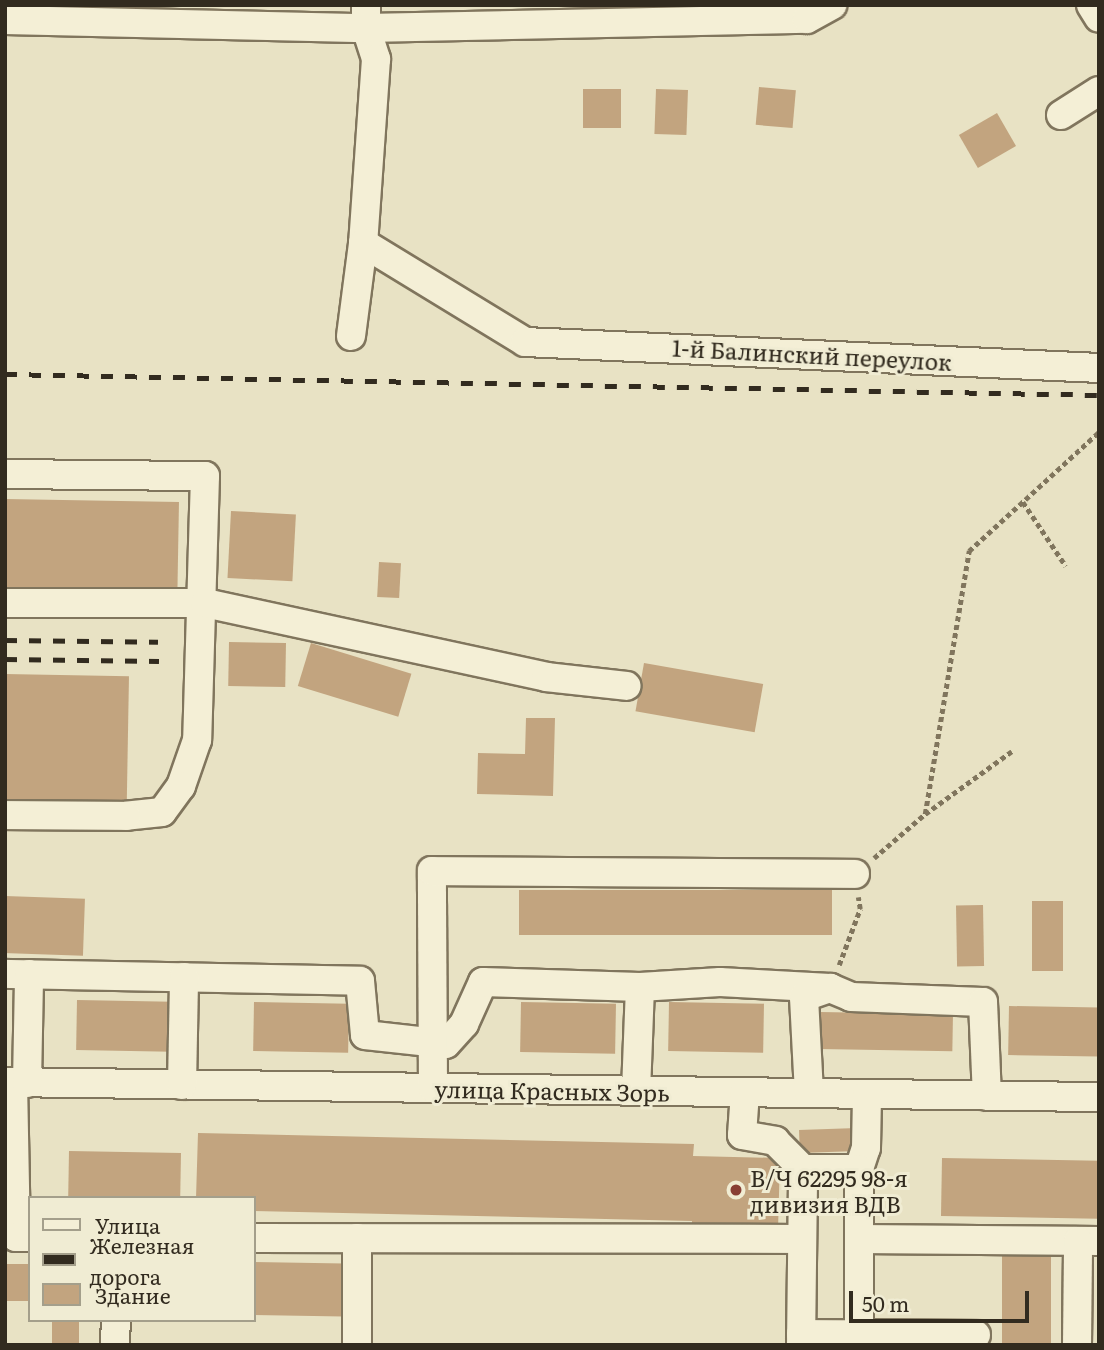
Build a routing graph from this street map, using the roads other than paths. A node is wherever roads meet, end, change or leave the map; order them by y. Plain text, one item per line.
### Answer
1 (832, 5) edge
2 (1091, 5) edge
3 (802, 12) edge
4 (366, 17) edge
5 (1099, 18) edge
6 (5, 20) edge
7 (1099, 91) edge
8 (1061, 115) dead end
9 (363, 243) junction
10 (351, 336) dead end
11 (1099, 368) edge
12 (5, 474) edge
13 (5, 603) edge
14 (205, 603) junction
15 (627, 686) dead end
16 (5, 815) edge
17 (856, 874) road end
18 (17, 974) edge
19 (184, 977) junction
20 (640, 987) junction
21 (830, 988) junction
22 (433, 1044) junction
23 (15, 1083) edge
24 (182, 1085) junction
25 (433, 1088) junction
26 (636, 1091) junction
27 (745, 1092) junction
28 (809, 1093) junction
29 (867, 1094) junction
30 (987, 1096) junction
31 (1099, 1097) edge
32 (803, 1169) junction
33 (859, 1169) junction
34 (28, 1237) edge
35 (256, 1238) edge
36 (357, 1238) junction
37 (802, 1239) junction
38 (859, 1239) junction
39 (1088, 1241) edge
40 (116, 1322) edge
41 (976, 1335) dead end
42 (801, 1339) edge
43 (859, 1339) edge
44 (116, 1345) edge
45 (357, 1345) edge
46 (1077, 1345) edge

1 - 3 street
2 - 5 street
3 - 4 street
4 - 6 street
4 - 9 street
7 - 8 street
9 - 10 street
9 - 11 street, 1-й Балинский переулок
12 - 14 street
13 - 14 street
14 - 15 street
14 - 16 street
17 - 22 street
18 - 19 street
18 - 23 street
19 - 22 street
19 - 24 street
20 - 21 street
20 - 22 street
20 - 26 street
21 - 28 street
21 - 30 street
22 - 25 street
23 - 24 street, улица Красных Зорь
23 - 34 street
24 - 25 street, улица Красных Зорь
25 - 26 street, улица Красных Зорь
26 - 27 street, улица Красных Зорь
27 - 28 street, улица Красных Зорь
27 - 32 street
28 - 29 street, улица Красных Зорь
29 - 30 street, улица Красных Зорь
29 - 33 street
30 - 31 street, улица Красных Зорь
32 - 33 street
32 - 37 street
33 - 38 street
35 - 36 street
36 - 37 street
36 - 45 street
37 - 42 street
38 - 39 street
38 - 43 street
39 - 46 street
40 - 44 street
41 - 43 street
42 - 43 street

